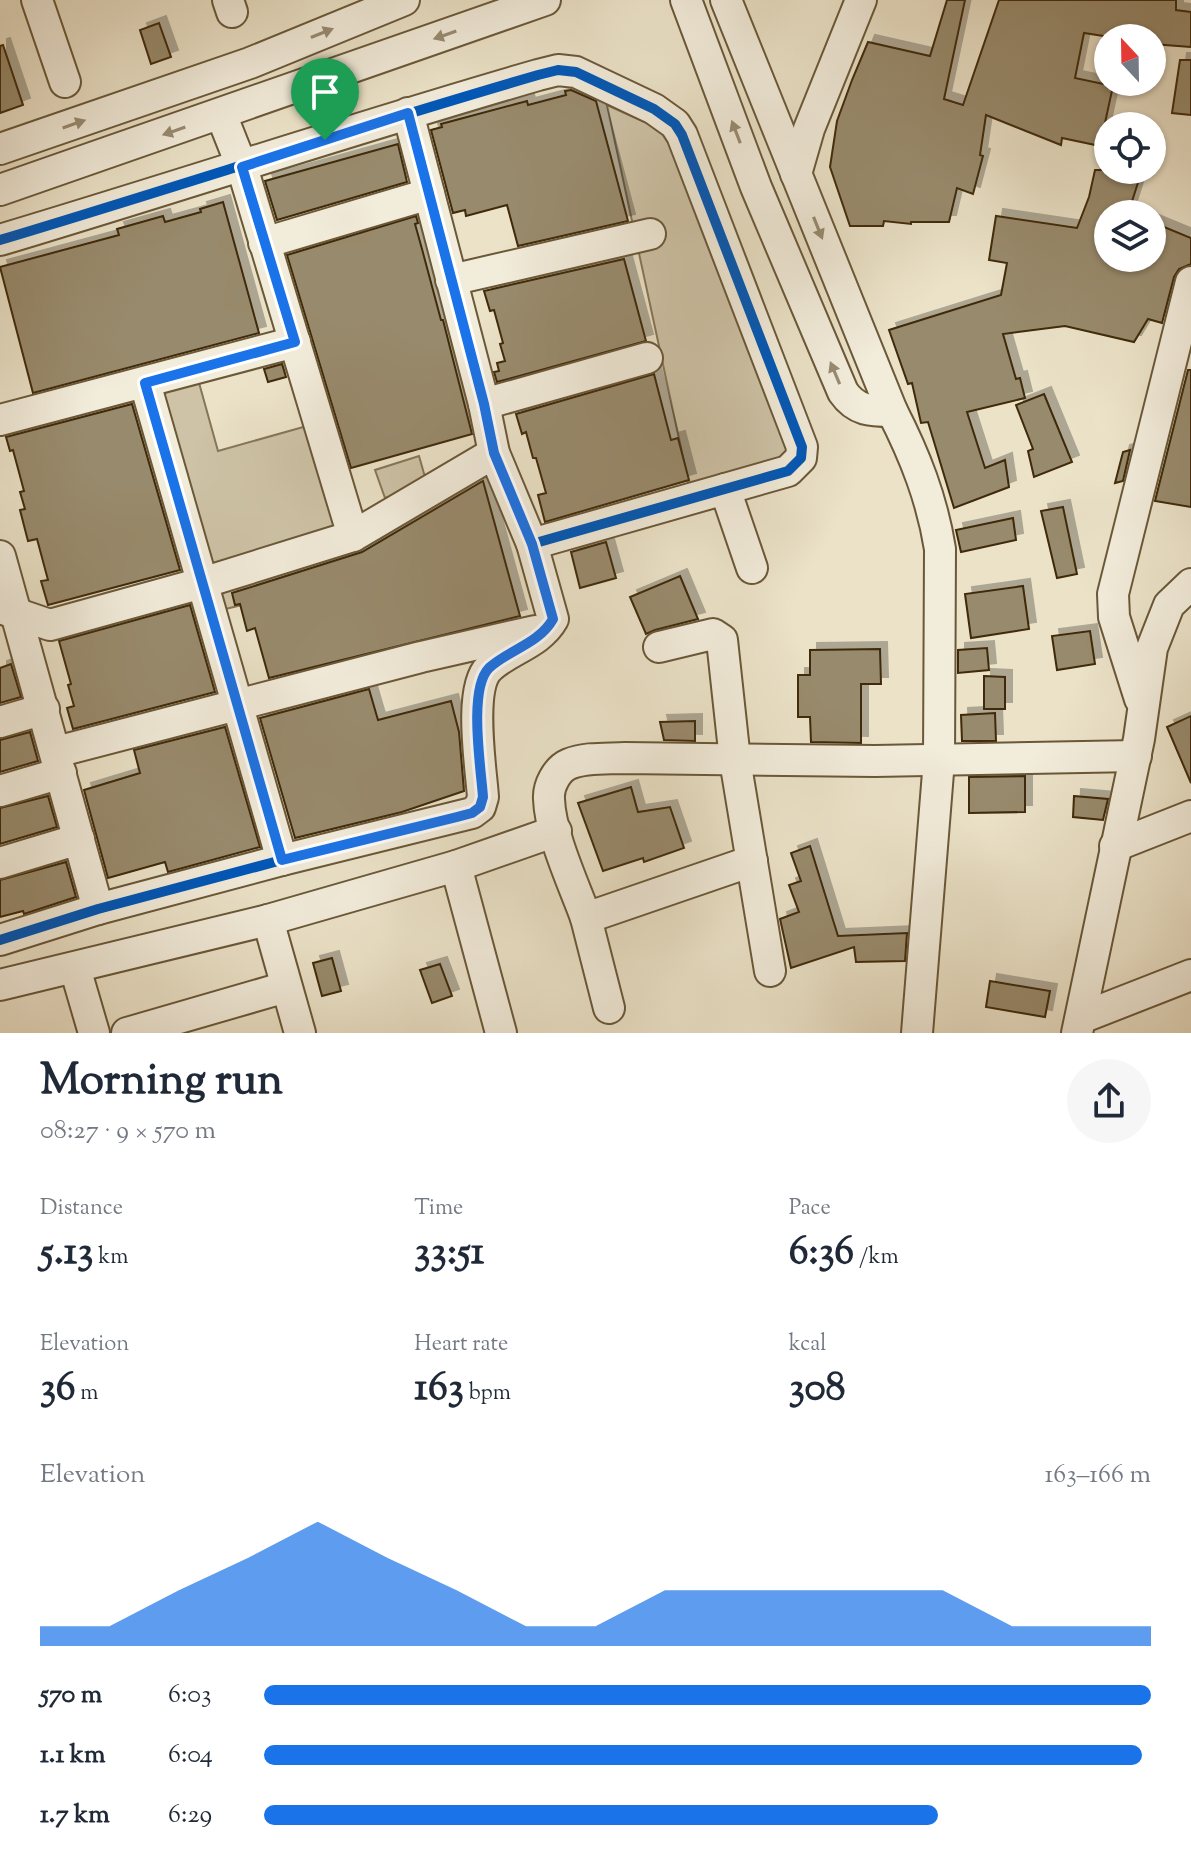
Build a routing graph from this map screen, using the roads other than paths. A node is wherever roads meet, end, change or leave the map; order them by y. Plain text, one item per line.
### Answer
1 (37, 0) edge
2 (404, 0) edge
3 (545, 0) edge
4 (686, 0) edge
5 (726, 0) edge
6 (861, 0) edge
7 (65, 82) dead end
8 (408, 113) junction
9 (221, 114) junction
10 (0, 149) edge
11 (242, 167) junction
12 (800, 183) junction
13 (0, 190) edge
14 (429, 194) junction
15 (764, 206) junction
16 (650, 234) dead end
17 (0, 240) edge
18 (264, 243) junction
19 (451, 280) junction
20 (1191, 282) edge
21 (295, 342) junction
22 (647, 358) dead end
23 (145, 383) junction
24 (484, 404) junction
25 (892, 411) junction
26 (0, 420) edge
27 (494, 453) junction
28 (725, 489) junction
29 (353, 536) junction
30 (532, 544) junction
31 (0, 556) edge
32 (752, 568) dead end
33 (202, 583) junction
34 (1191, 584) edge
35 (8, 611) edge
36 (549, 627) junction
37 (659, 647) dead end
38 (14, 657) edge
39 (237, 704) junction
40 (1142, 706) junction
41 (44, 709) junction
42 (0, 722) edge
43 (1136, 756) junction
44 (735, 760) junction
45 (939, 760) junction
46 (59, 762) junction
47 (0, 791) edge
48 (1191, 816) edge
49 (556, 831) junction
50 (79, 839) junction
51 (1115, 846) junction
52 (282, 860) junction
53 (752, 861) junction
54 (0, 863) edge
55 (456, 866) junction
56 (98, 909) junction
57 (586, 918) junction
58 (268, 920) junction
59 (0, 940) edge
60 (75, 968) junction
61 (770, 971) dead end
62 (1191, 975) edge
63 (0, 985) edge
64 (286, 987) junction
65 (609, 1008) dead end
66 (1079, 1025) edge
67 (94, 1033) edge
68 (127, 1033) edge
69 (300, 1033) edge
70 (501, 1033) edge
71 (917, 1033) edge

1 - 7 street
10 -> 2 street
3 -> 9 street
15 -> 4 street
5 - 12 street
6 - 12 street
8 - 11 street
8 - 14 street
8 - 28 street
9 - 11 street
9 -> 13 street
11 - 17 street
11 - 18 street
12 - 15 street
12 -> 25 street
14 - 18 street
14 - 19 street
25 -> 15 street
16 - 19 street
18 - 21 street
19 - 24 street
20 - 40 street
21 - 23 street
21 - 29 street
22 - 24 street
23 - 26 street
23 - 33 street
24 - 27 street
25 - 45 street
27 - 29 street
27 - 30 street
28 - 30 street
28 - 32 street
29 - 33 street
30 - 36 street
31 - 35 street
33 - 35 street
33 - 39 street
34 - 40 street
35 - 38 street
36 - 39 street
36 - 52 street
37 - 44 street
38 - 41 street
39 - 46 street
39 - 52 street
40 - 43 street
41 - 42 street
41 - 46 street
43 - 45 street
43 - 51 street
44 - 45 street
44 - 49 street
44 - 53 street
45 - 71 street
46 - 47 street
46 - 50 street
48 - 51 street
49 - 55 street
49 - 57 street
50 - 54 street
50 - 56 street
51 - 66 street
52 - 56 street
53 - 57 street
53 - 61 street
55 - 58 street
55 - 70 street
56 - 59 street
57 - 65 street
58 - 60 street
58 - 64 street
60 - 63 street
60 - 67 street
62 - 66 street
64 - 68 street
64 - 69 street

